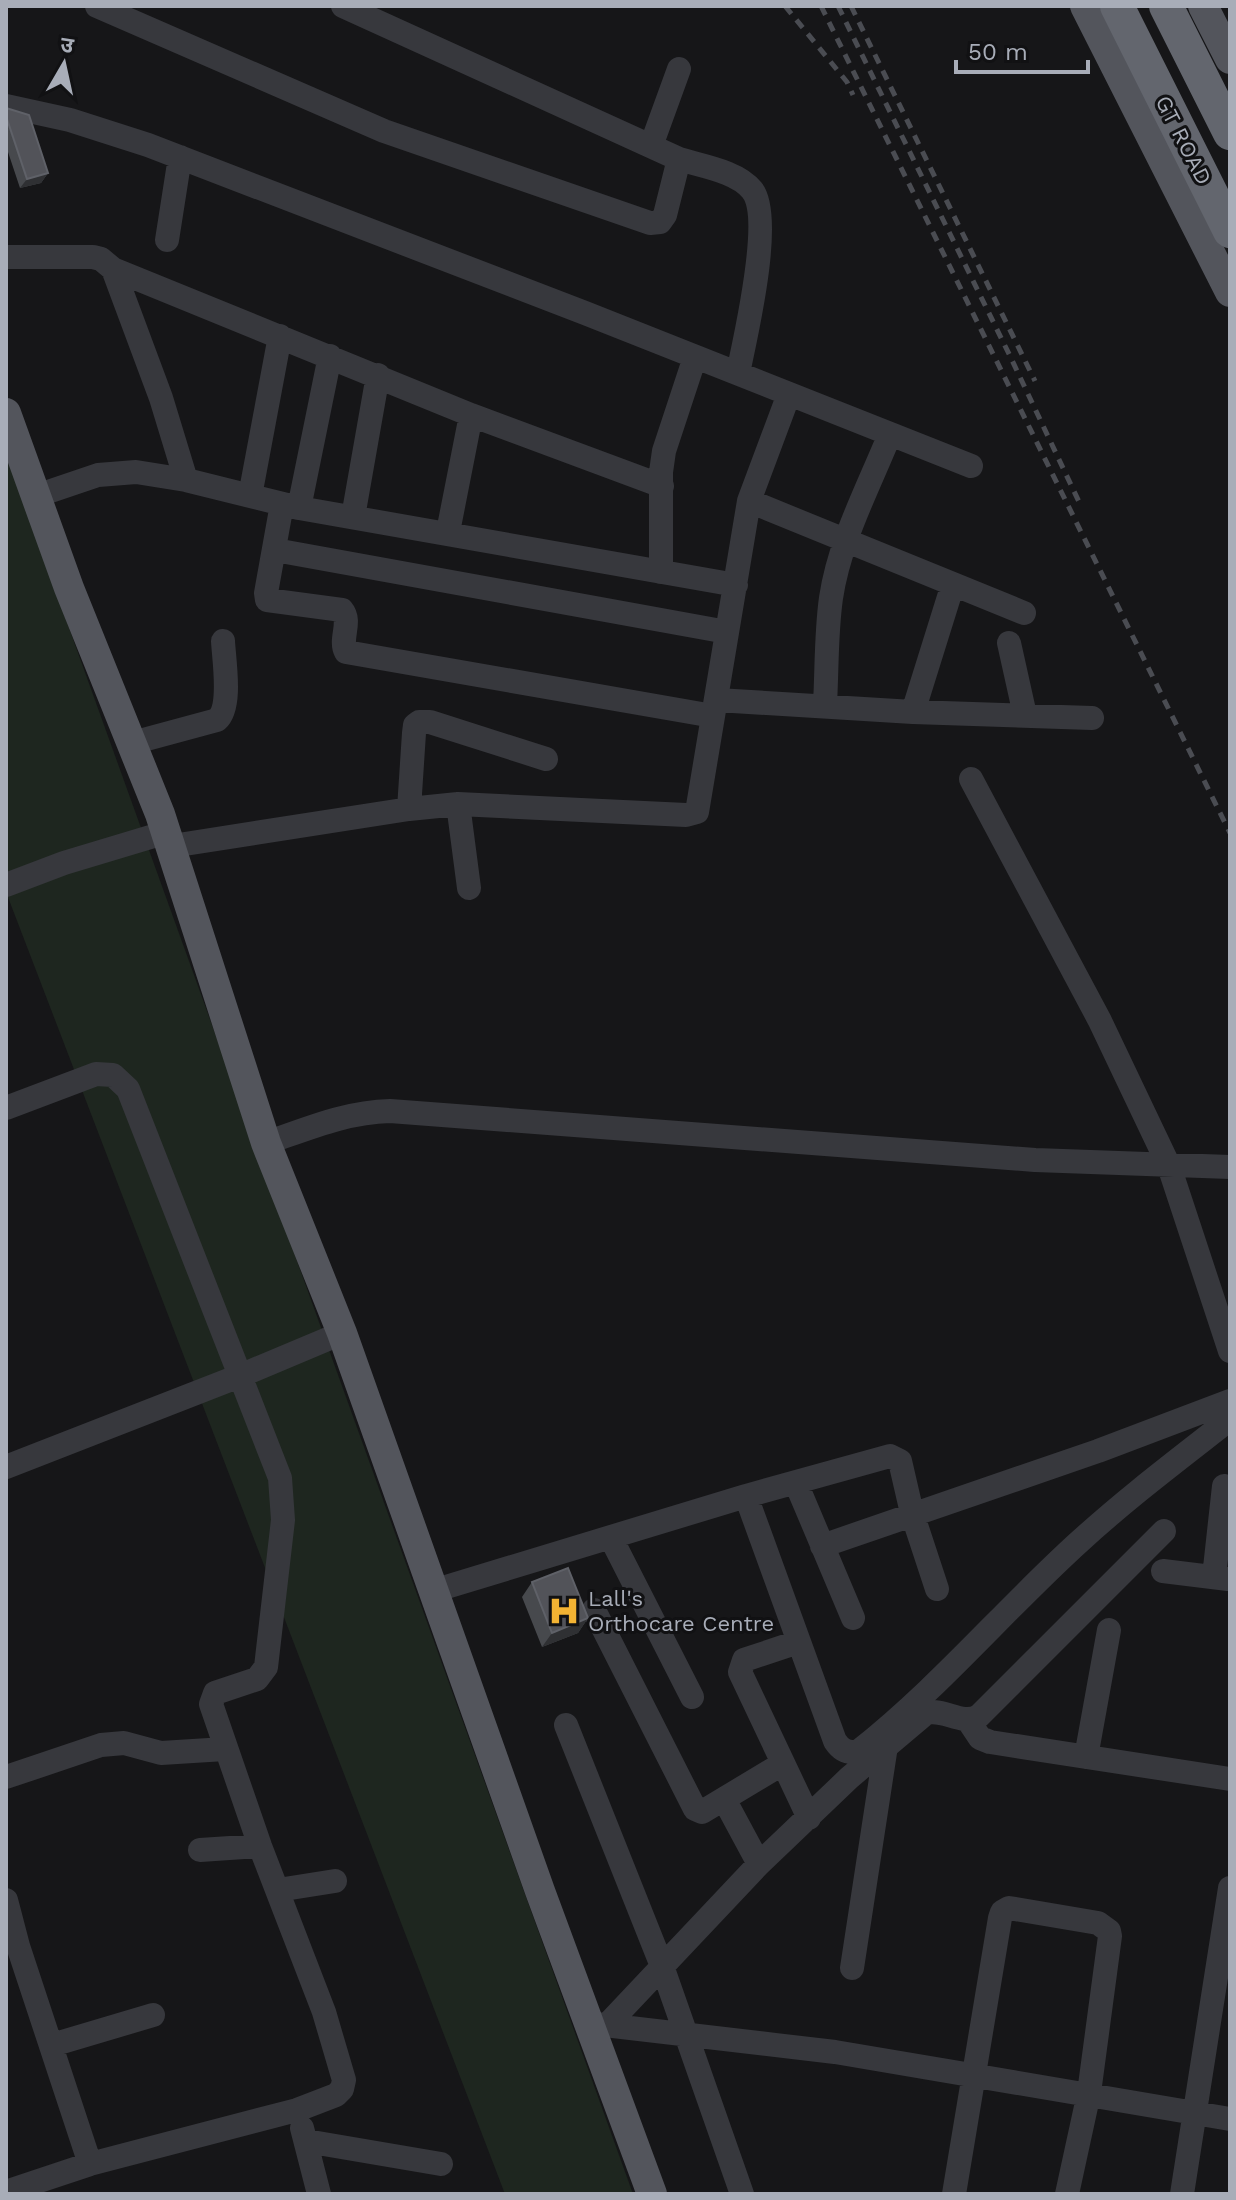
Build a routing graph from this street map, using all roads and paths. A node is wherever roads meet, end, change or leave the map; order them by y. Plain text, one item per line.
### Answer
1 (97, 6) edge
2 (343, 6) edge
3 (1085, 6) edge
4 (1117, 6) edge
5 (1166, 6) edge
6 (1203, 6) edge
7 (1230, 59) edge
8 (679, 69) dead end
9 (6, 106) edge
10 (1230, 133) edge
11 (651, 146) junction
12 (180, 157) junction
13 (679, 159) junction
14 (1230, 231) edge
15 (167, 240) dead end
16 (6, 257) edge
17 (113, 269) junction
18 (1230, 292) edge
19 (280, 336) junction
20 (330, 356) junction
21 (695, 357) junction
22 (738, 373) junction
23 (378, 375) junction
24 (789, 394) junction
25 (6, 413) edge
26 (471, 415) junction
27 (890, 434) junction
28 (971, 466) dead end
29 (186, 480) junction
30 (662, 486) junction
31 (36, 496) junction
32 (250, 496) junction
33 (749, 501) junction
34 (291, 506) junction
35 (353, 517) junction
36 (448, 532) junction
37 (847, 540) junction
38 (275, 550) junction
39 (661, 572) junction
40 (953, 584) junction
41 (736, 585) junction
42 (1024, 613) dead end
43 (727, 632) junction
44 (223, 641) dead end
45 (1009, 643) dead end
46 (825, 704) junction
47 (715, 708) junction
48 (913, 712) junction
49 (1025, 715) junction
50 (1092, 718) dead end
51 (132, 743) junction
52 (546, 759) dead end
53 (971, 779) dead end
54 (458, 804) junction
55 (409, 809) junction
56 (169, 839) junction
57 (6, 885) edge
58 (469, 888) dead end
59 (6, 1108) edge
60 (266, 1143) junction
61 (1169, 1166) junction
62 (1230, 1167) edge
63 (342, 1333) junction
64 (1230, 1351) edge
65 (242, 1375) junction
66 (1230, 1401) edge
67 (1230, 1419) edge
68 (6, 1467) edge
69 (796, 1483) junction
70 (1224, 1486) dead end
71 (746, 1496) junction
72 (912, 1513) junction
73 (1164, 1531) dead end
74 (611, 1538) junction
75 (822, 1546) junction
76 (1163, 1571) dead end
77 (1222, 1578) edge
78 (937, 1589) dead end
79 (433, 1591) junction
80 (594, 1610) dead end
81 (853, 1618) dead end
82 (1109, 1630) dead end
83 (798, 1642) junction
84 (692, 1697) dead end
85 (968, 1720) junction
86 (566, 1725) dead end
87 (886, 1746) junction
88 (225, 1749) junction
89 (1086, 1757) junction
90 (782, 1764) junction
91 (6, 1777) edge
92 (1230, 1779) edge
93 (724, 1799) junction
94 (809, 1818) junction
95 (260, 1846) junction
96 (200, 1850) dead end
97 (759, 1864) junction
98 (335, 1881) dead end
99 (1230, 1888) edge
100 (278, 1890) junction
101 (6, 1900) edge
102 (662, 1966) junction
103 (852, 1968) dead end
104 (153, 2015) dead end
105 (599, 2024) junction
106 (686, 2033) junction
107 (52, 2045) junction
108 (974, 2074) junction
109 (1089, 2093) junction
110 (297, 2110) junction
111 (1196, 2114) junction
112 (1230, 2119) edge
113 (306, 2141) junction
114 (90, 2164) junction
115 (441, 2164) dead end
116 (6, 2192) edge
117 (319, 2194) edge
118 (652, 2194) edge
119 (742, 2194) edge
120 (954, 2194) edge
121 (1067, 2194) edge
122 (1182, 2194) edge

1 - 13 street
2 - 11 street
3 - 18 main road
4 - 14 highway, GT ROAD
5 - 10 highway, GT ROAD
6 - 7 main road
8 - 11 street
9 - 12 street
11 - 13 street
12 - 15 street
12 - 21 street
13 - 22 street
16 - 17 street
17 - 19 street
17 - 29 street
19 - 20 street
19 - 32 street
20 - 23 street
20 - 34 street
21 - 22 street
21 - 30 street
22 - 24 street
23 - 26 street
23 - 35 street
24 - 27 street
24 - 33 street
25 - 31 main road
26 - 30 street
26 - 36 street
27 - 28 street
27 - 37 street
29 - 31 street
29 - 32 street
30 - 39 street
31 - 51 main road
32 - 34 street
33 - 37 street
33 - 41 street
34 - 35 street
34 - 38 street
35 - 36 street
36 - 39 street
37 - 40 street
37 - 46 street
38 - 43 street
38 - 47 street
39 - 41 street
40 - 42 street
40 - 48 street
41 - 43 street
43 - 47 street
44 - 51 street
45 - 49 street
46 - 47 street
46 - 48 street
47 - 54 street
48 - 49 street
49 - 50 street
51 - 56 main road
52 - 55 street
53 - 61 street
54 - 55 street
54 - 58 street
55 - 56 street
56 - 57 street
56 - 60 main road
59 - 65 street
60 - 61 street
60 - 63 main road
61 - 62 street
61 - 64 street
63 - 65 street
63 - 79 main road
65 - 68 street
65 - 88 street
66 - 72 street
67 - 83 street
69 - 71 street
69 - 72 street
69 - 75 street
70 - 77 street
71 - 74 street
71 - 83 street
72 - 75 street
72 - 78 street
73 - 85 street
74 - 79 street
74 - 84 street
75 - 81 street
76 - 77 street
79 - 105 main road
80 - 93 street
82 - 89 street
83 - 90 street
85 - 87 street
85 - 89 street
86 - 102 street
87 - 94 street
87 - 103 street
88 - 91 street
88 - 95 street
89 - 92 street
90 - 93 street
90 - 94 street
93 - 97 street
94 - 97 street
95 - 96 street
95 - 100 street
97 - 102 street
98 - 100 street
99 - 111 street
100 - 110 street
101 - 107 street
102 - 105 street
102 - 106 street
104 - 107 street
105 - 106 street
105 - 118 main road
106 - 108 street
106 - 119 street
107 - 114 street
108 - 109 street
108 - 109 street
108 - 120 street
109 - 111 street
109 - 121 street
110 - 113 street
110 - 114 street
111 - 112 street
111 - 122 street
113 - 115 street
113 - 117 street
114 - 116 street

